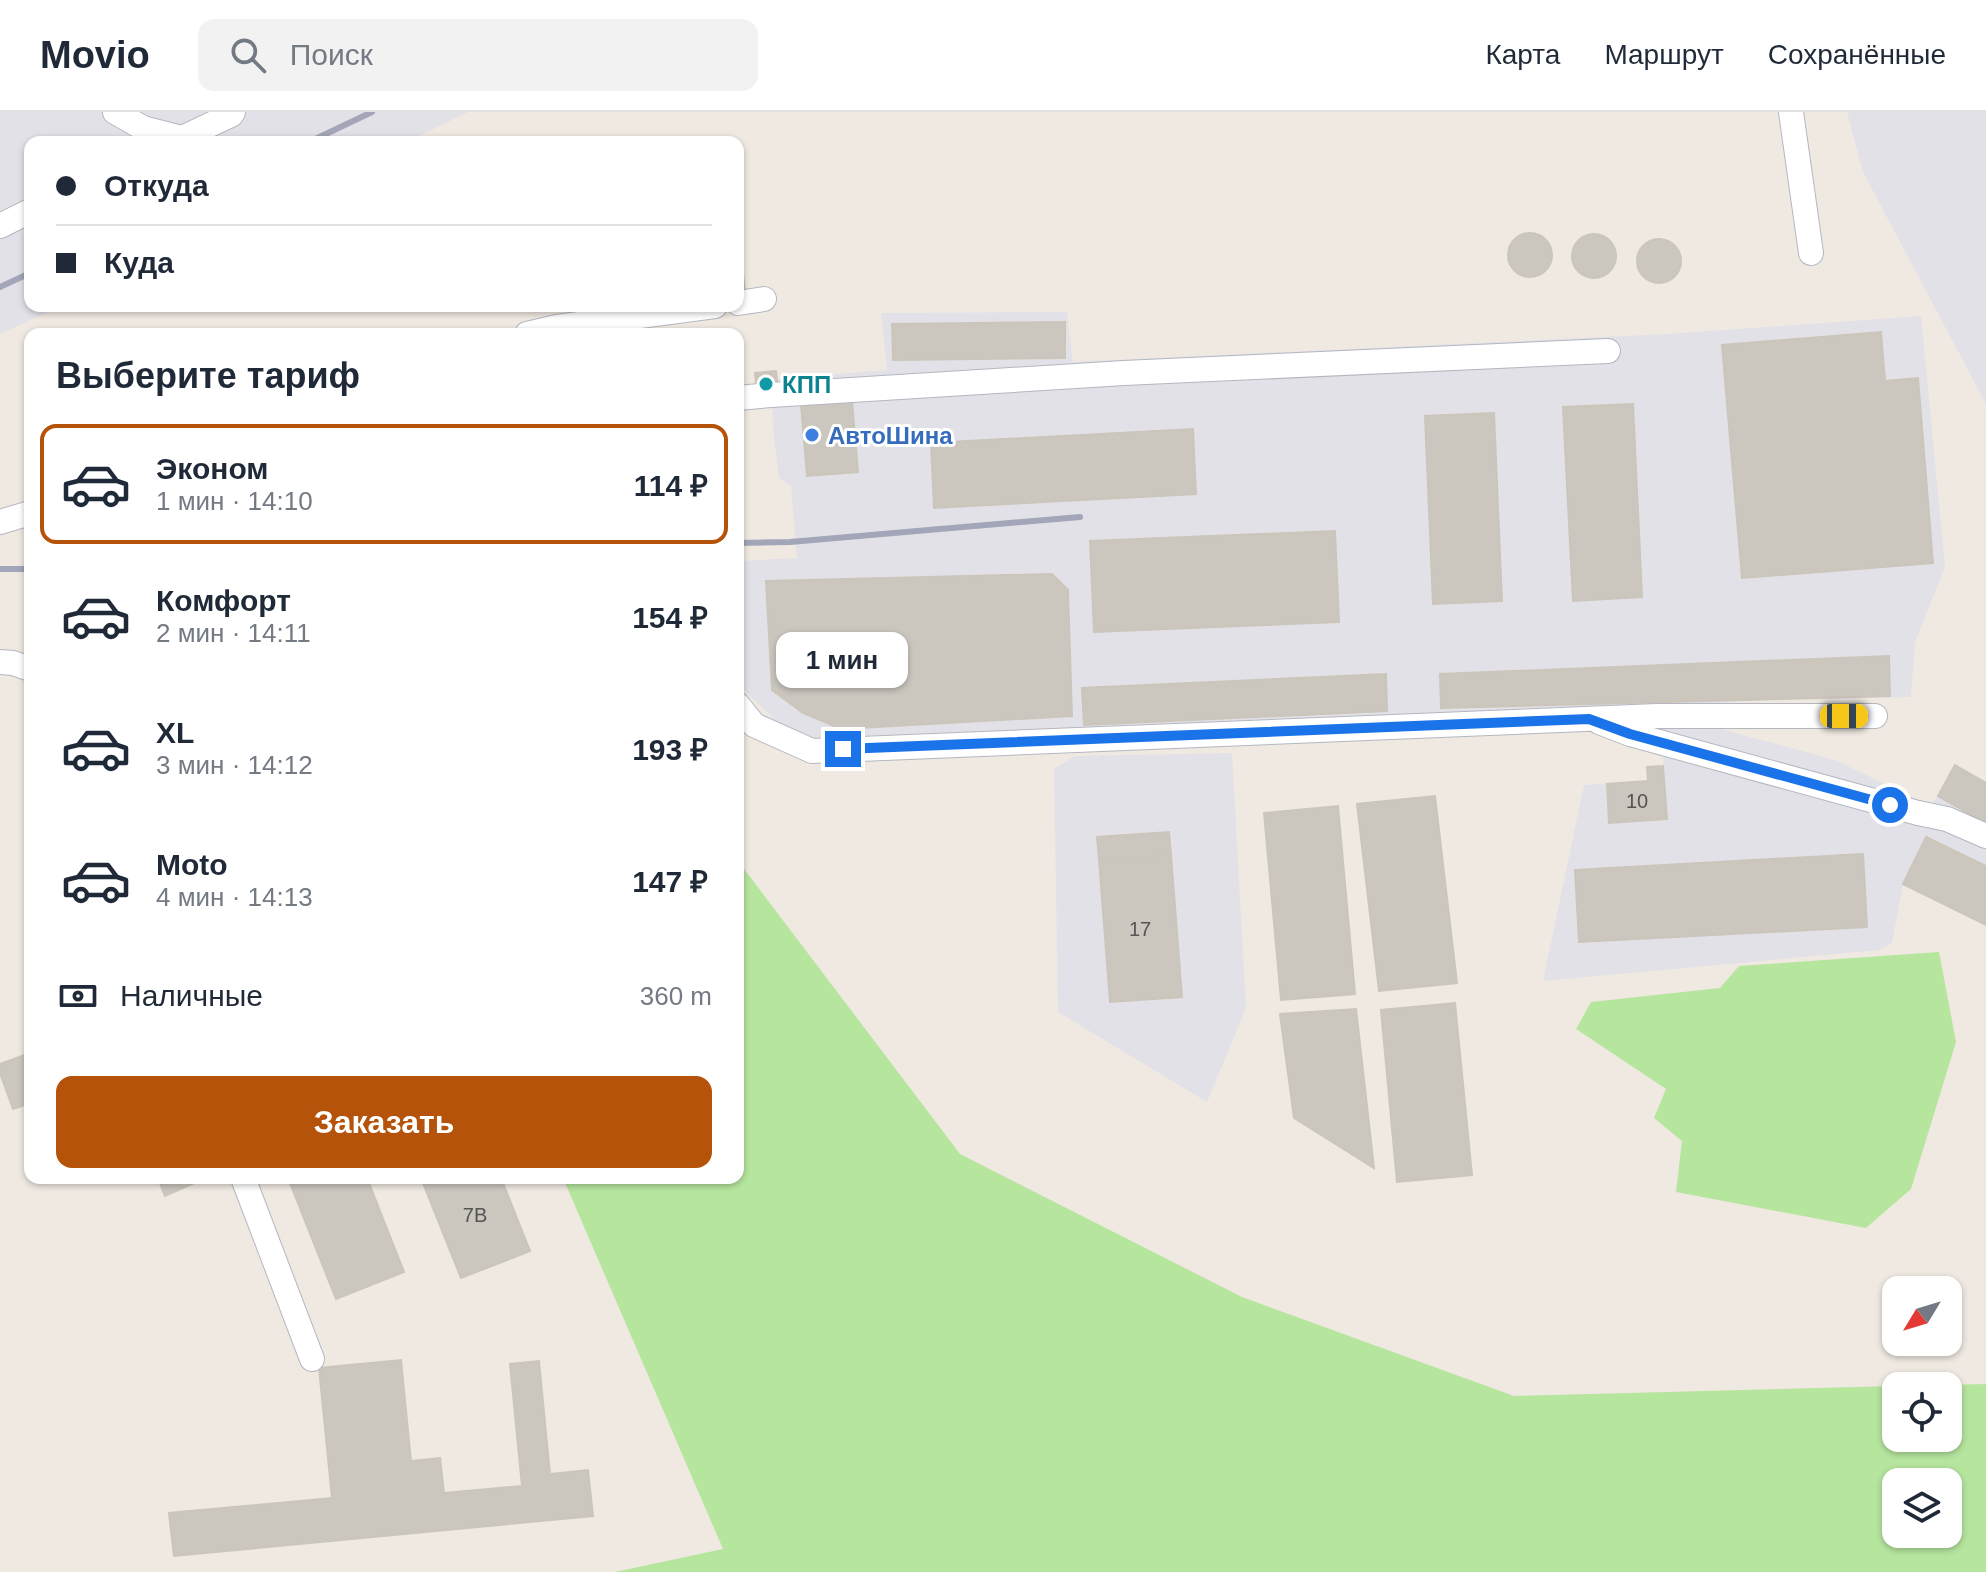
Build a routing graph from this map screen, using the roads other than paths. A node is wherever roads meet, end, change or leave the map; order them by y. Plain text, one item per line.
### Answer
1 (115, 112) edge
2 (233, 112) edge
3 (1791, 112) edge
4 (166, 136) edge
5 (186, 136) edge
6 (24, 214) edge
7 (0, 226) edge
8 (1811, 253) dead end
9 (764, 299) dead end
10 (744, 302) edge
11 (670, 312) edge
12 (553, 328) edge
13 (1608, 351) dead end
14 (744, 398) edge
15 (24, 515) edge
16 (0, 522) edge
17 (0, 662) edge
18 (24, 667) edge
19 (744, 712) edge
20 (1875, 716) dead end
21 (1589, 719) junction
22 (1986, 836) edge
23 (245, 1184) edge
24 (312, 1359) dead end

1 - 4 lane
2 - 5 lane
3 - 8 lane
6 - 7 lane
9 - 10 lane
11 - 12 lane
13 - 14 lane
15 - 16 lane
17 - 18 lane
19 - 21 lane
20 - 21 lane
21 - 22 lane
23 - 24 lane

